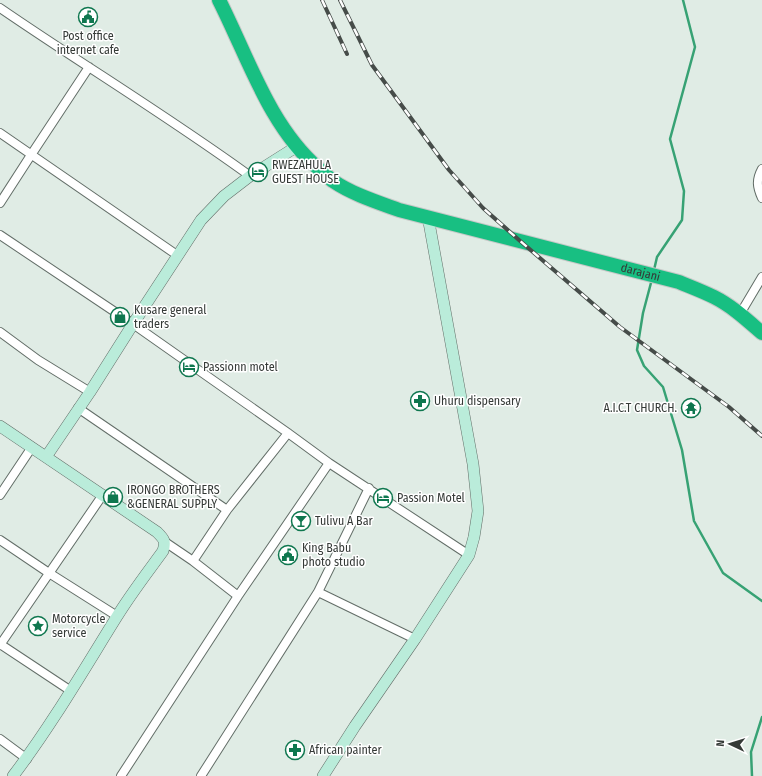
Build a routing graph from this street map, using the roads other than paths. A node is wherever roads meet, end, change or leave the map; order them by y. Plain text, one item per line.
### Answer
1 (219, 0) edge
2 (0, 8) edge
3 (89, 67) junction
4 (0, 133) edge
5 (296, 146) junction
6 (31, 155) junction
7 (762, 169) edge
8 (250, 176) junction
9 (762, 198) edge
10 (0, 203) edge
11 (428, 217) junction
12 (0, 235) edge
13 (178, 255) junction
14 (762, 277) edge
15 (740, 314) junction
16 (133, 324) junction
17 (0, 332) edge
18 (762, 334) edge
19 (90, 392) junction
20 (78, 408) junction
21 (0, 426) edge
22 (288, 432) junction
23 (32, 447) junction
24 (46, 456) junction
25 (329, 463) junction
26 (369, 488) junction
27 (0, 496) edge
28 (102, 496) junction
29 (227, 510) junction
30 (0, 540) edge
31 (165, 542) junction
32 (469, 555) junction
33 (193, 561) junction
34 (49, 573) junction
35 (318, 592) junction
36 (238, 596) junction
37 (117, 616) junction
38 (415, 639) junction
39 (0, 645) edge
40 (71, 691) junction
41 (0, 739) edge
42 (27, 759) junction
43 (13, 776) edge
44 (121, 776) edge
45 (201, 776) edge
46 (323, 776) edge

1 - 5 highway, darajani
2 - 3 street
3 - 6 street
3 - 8 street
4 - 6 street
5 - 8 street
5 - 11 highway, darajani
6 - 10 street
6 - 13 street
7 - 9 street
8 - 13 street
11 - 15 highway, darajani
11 - 32 street
12 - 16 street
13 - 16 street
14 - 15 street
15 - 18 highway, darajani
16 - 19 street
16 - 22 street
17 - 19 street
19 - 20 street
20 - 24 street
20 - 29 street
21 - 23 street
22 - 25 street
22 - 29 street
23 - 24 street
23 - 27 street
24 - 28 street
25 - 26 street
25 - 36 street
26 - 32 street
26 - 35 street
28 - 31 street
28 - 34 street
29 - 33 street
30 - 34 street
31 - 33 street
31 - 37 street
32 - 38 street
33 - 36 street
34 - 37 street
34 - 39 street
35 - 38 street
35 - 45 street
36 - 44 street
37 - 40 street
38 - 46 street
39 - 40 street
40 - 42 street
41 - 42 street
42 - 43 street

